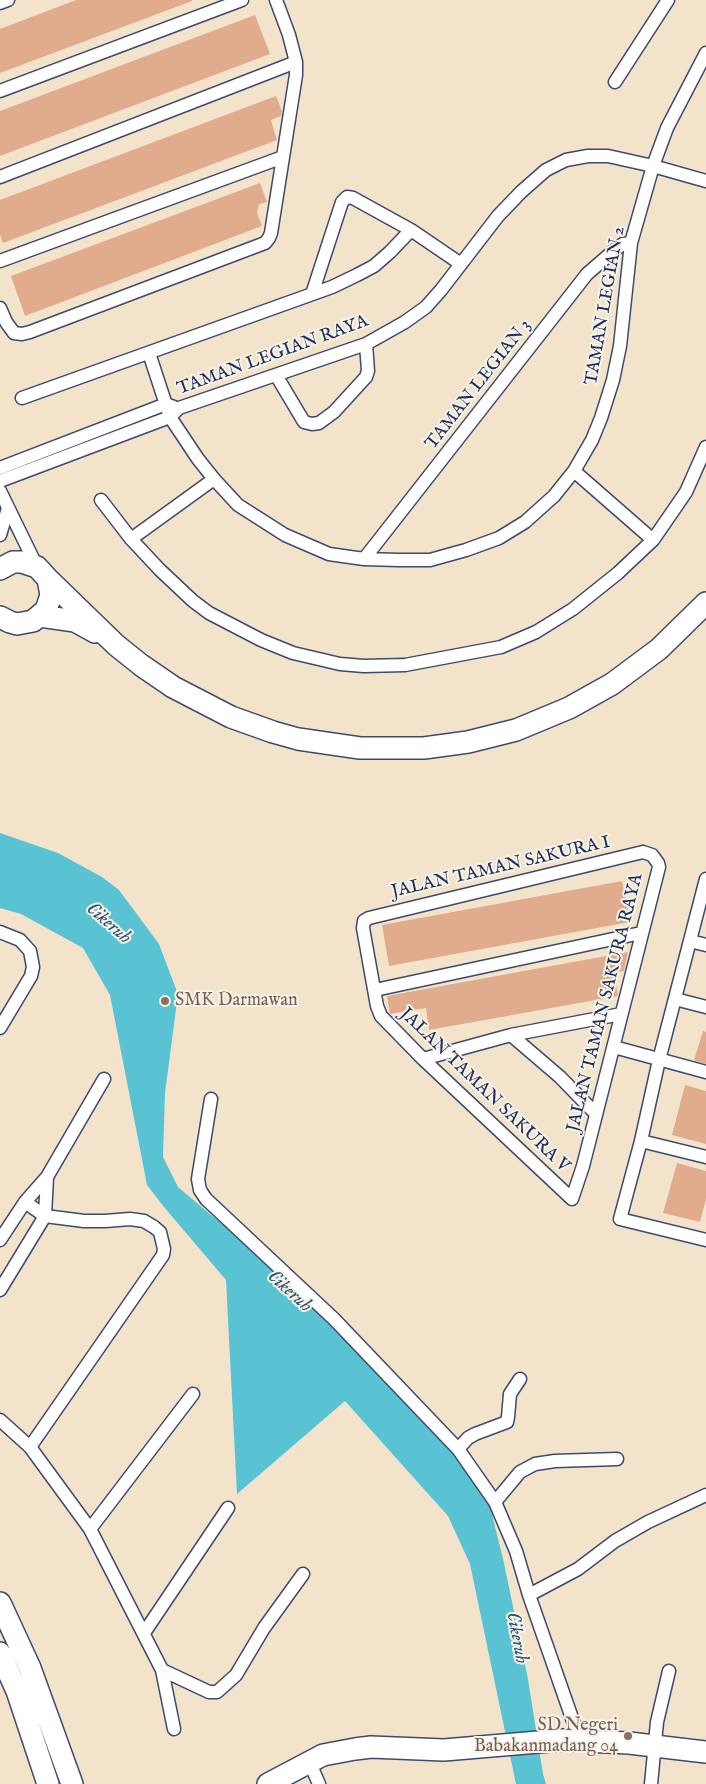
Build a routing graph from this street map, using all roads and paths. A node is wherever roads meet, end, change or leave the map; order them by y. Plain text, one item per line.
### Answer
1 (8, 0) edge
2 (242, 0) edge
3 (276, 0) edge
4 (668, 0) edge
5 (0, 3) edge
6 (706, 53) edge
7 (296, 62) junction
8 (615, 82) dead end
9 (0, 92) edge
10 (283, 156) junction
11 (654, 166) junction
12 (0, 176) edge
13 (706, 181) edge
14 (411, 230) junction
15 (631, 243) junction
16 (0, 261) edge
17 (461, 264) junction
18 (312, 294) junction
19 (0, 308) edge
20 (366, 344) junction
21 (149, 353) junction
22 (276, 375) junction
23 (22, 398) dead end
24 (172, 410) junction
25 (101, 436) junction
26 (706, 447) edge
27 (0, 468) edge
28 (574, 471) junction
29 (214, 479) junction
30 (0, 481) edge
31 (0, 491) edge
32 (101, 500) dead end
33 (8, 508) junction
34 (0, 535) edge
35 (131, 539) junction
36 (653, 540) junction
37 (364, 559) junction
38 (0, 569) edge
39 (43, 573) junction
40 (706, 603) edge
41 (40, 616) junction
42 (3, 620) edge
43 (116, 645) junction
44 (642, 852) joint
45 (706, 879) edge
46 (368, 918) joint
47 (0, 932) edge
48 (641, 933) junction
49 (690, 941) junction
50 (706, 945) edge
51 (375, 990) junction
52 (675, 999) junction
53 (706, 1007) edge
54 (621, 1014) junction
55 (0, 1028) edge
56 (512, 1035) junction
57 (614, 1047) junction
58 (423, 1059) junction
59 (659, 1060) junction
60 (706, 1072) edge
61 (104, 1079) dead end
62 (211, 1099) dead end
63 (596, 1114) junction
64 (641, 1141) junction
65 (706, 1157) edge
66 (47, 1177) junction
67 (572, 1199) joint
68 (25, 1202) junction
69 (45, 1216) junction
70 (0, 1240) edge
71 (706, 1240) edge
72 (0, 1290) edge
73 (520, 1379) dead end
74 (193, 1394) dead end
75 (0, 1420) edge
76 (30, 1447) junction
77 (458, 1449) junction
78 (617, 1460) dead end
79 (706, 1495) edge
80 (495, 1502) junction
81 (228, 1508) dead end
82 (90, 1529) junction
83 (303, 1574) dead end
84 (529, 1596) junction
85 (0, 1603) edge
86 (144, 1632) junction
87 (0, 1654) edge
88 (162, 1670) junction
89 (669, 1671) dead end
90 (174, 1730) dead end
91 (571, 1740) junction
92 (654, 1746) junction
93 (706, 1752) edge
94 (309, 1761) junction
95 (48, 1784) edge
96 (72, 1784) edge
97 (268, 1784) edge
98 (319, 1784) edge
99 (651, 1784) edge

1 - 5 street
2 - 9 street
3 - 7 street
4 - 8 street
6 - 11 street, TAMAN LEGIAN 2
7 - 10 street
7 - 12 street
10 - 16 street
10 - 19 street
11 - 13 street, TAMAN LEGIAN RAYA
11 - 15 street, TAMAN LEGIAN 2
11 - 17 street, TAMAN LEGIAN RAYA
14 - 17 street
14 - 18 street
14 - 18 street
15 - 28 street, TAMAN LEGIAN 2
15 - 37 street, TAMAN LEGIAN 3
17 - 20 street, TAMAN LEGIAN RAYA
18 - 21 street
20 - 22 street, TAMAN LEGIAN RAYA
20 - 22 street
21 - 23 street
21 - 24 street, TAMAN LEGIAN 2
22 - 24 street, TAMAN LEGIAN RAYA
24 - 25 street, TAMAN LEGIAN RAYA
24 - 29 street, TAMAN LEGIAN 2
25 - 27 street
25 - 30 street, TAMAN LEGIAN RAYA
26 - 36 street
28 - 36 street
28 - 37 street, TAMAN LEGIAN 2
29 - 35 street
29 - 37 street, TAMAN LEGIAN 2
31 - 33 street
32 - 35 street
33 - 34 street
33 - 39 street
35 - 36 street
38 - 39 main road
39 - 41 main road
39 - 43 main road
40 - 43 main road
41 - 42 main road
41 - 43 main road
44 - 46 street, JALAN TAMAN SAKURA I
44 - 48 street, JALAN TAMAN SAKURA RAYA
45 - 49 street
46 - 51 street, JALAN TAMAN SAKURA V
47 - 55 street
48 - 51 street
48 - 54 street, JALAN TAMAN SAKURA RAYA
49 - 50 street
49 - 52 street
51 - 58 street, JALAN TAMAN SAKURA V
52 - 53 street
52 - 59 street
54 - 56 street
54 - 57 street, JALAN TAMAN SAKURA RAYA
56 - 58 street
56 - 63 street
57 - 59 street
57 - 63 street, JALAN TAMAN SAKURA RAYA
58 - 67 street, JALAN TAMAN SAKURA V
59 - 60 street
59 - 64 street
61 - 66 street
62 - 77 street
63 - 67 street, JALAN TAMAN SAKURA RAYA
64 - 65 street
64 - 71 street
66 - 68 street
66 - 69 street
68 - 69 street
68 - 70 street
69 - 72 street
69 - 76 street
73 - 77 street
74 - 82 street
75 - 76 street
76 - 82 street
77 - 80 street
78 - 80 street
79 - 84 street
80 - 84 street
81 - 86 street
82 - 86 street
83 - 88 street
84 - 91 street
85 - 96 main road
86 - 88 street
87 - 95 main road
88 - 90 street
89 - 92 street
91 - 92 main road
91 - 94 main road
92 - 93 main road
92 - 99 street
94 - 97 main road
94 - 98 street

